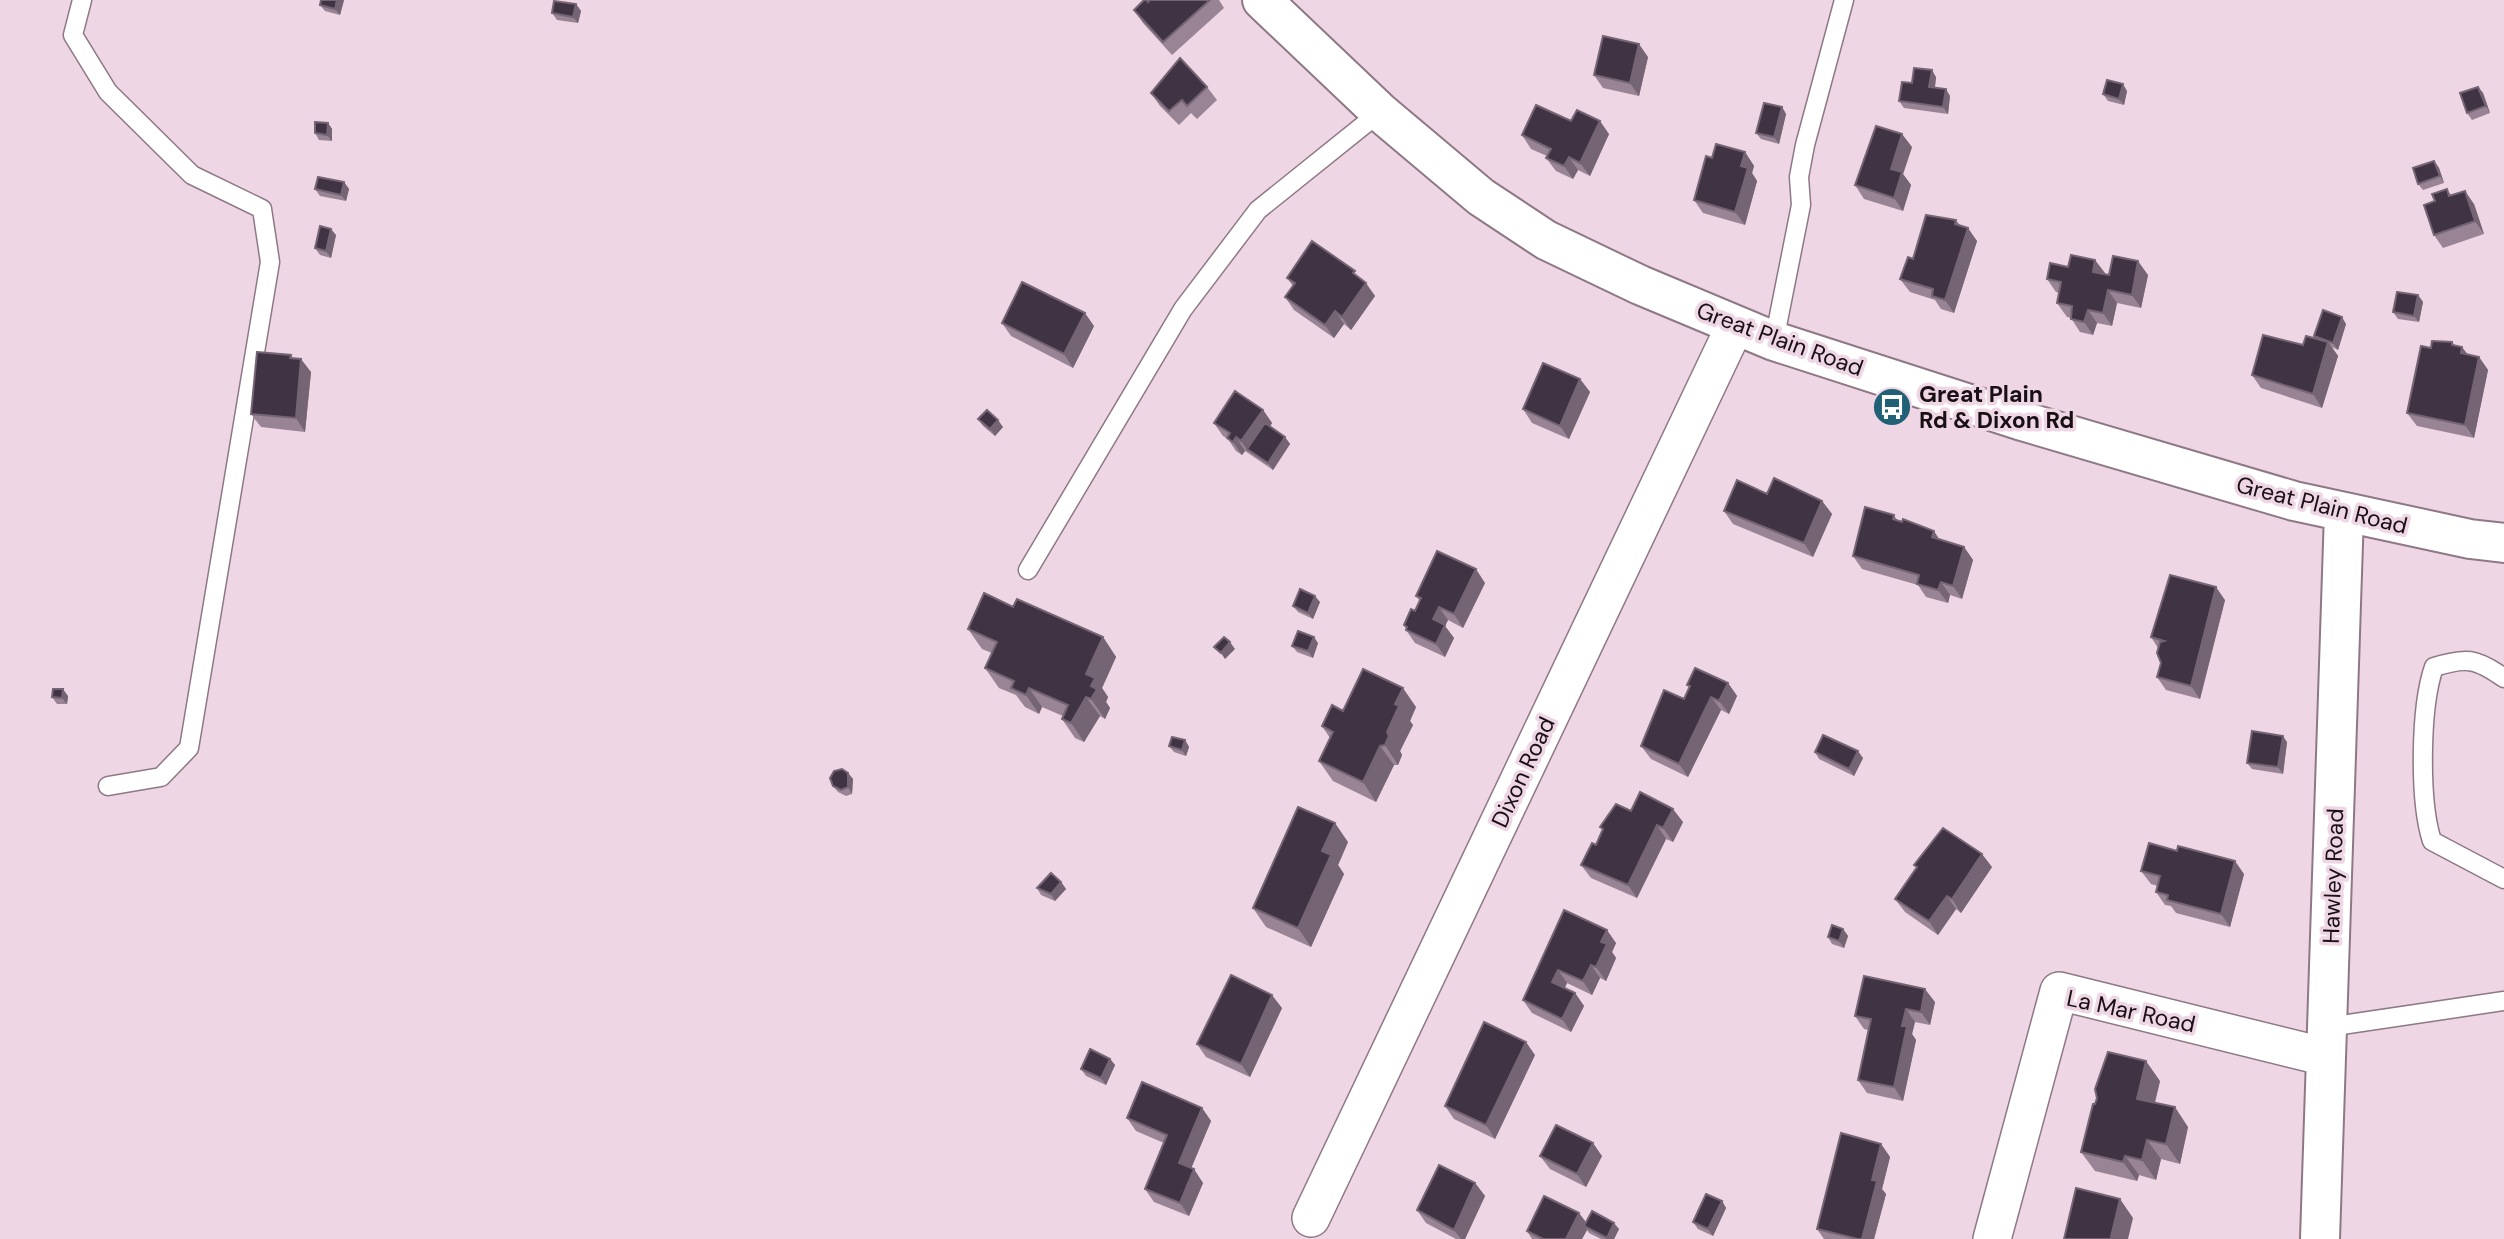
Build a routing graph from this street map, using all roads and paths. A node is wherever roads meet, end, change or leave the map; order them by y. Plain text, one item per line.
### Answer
1 (82, 0) edge
2 (1262, 0) edge
3 (1844, 0) edge
4 (1380, 112) junction
5 (1735, 326) junction
6 (1774, 341) junction
7 (2344, 513) junction
8 (2504, 543) edge
9 (1028, 570) dead end
10 (2504, 678) edge
11 (108, 786) dead end
12 (2504, 879) edge
13 (2504, 1001) edge
14 (2327, 1042) junction
15 (1311, 1218) dead end
16 (1992, 1239) edge
17 (2320, 1239) edge

1 - 11 lane
2 - 4 street, Great Plain Road
3 - 6 lane
4 - 5 street, Great Plain Road
4 - 9 lane
5 - 6 street, Great Plain Road
5 - 15 street, Dixon Road
6 - 7 street, Great Plain Road
7 - 8 street, Great Plain Road
7 - 14 street, Hawley Road
10 - 12 lane
13 - 14 lane
14 - 16 street, La Mar Road
14 - 17 street, Hawley Road

